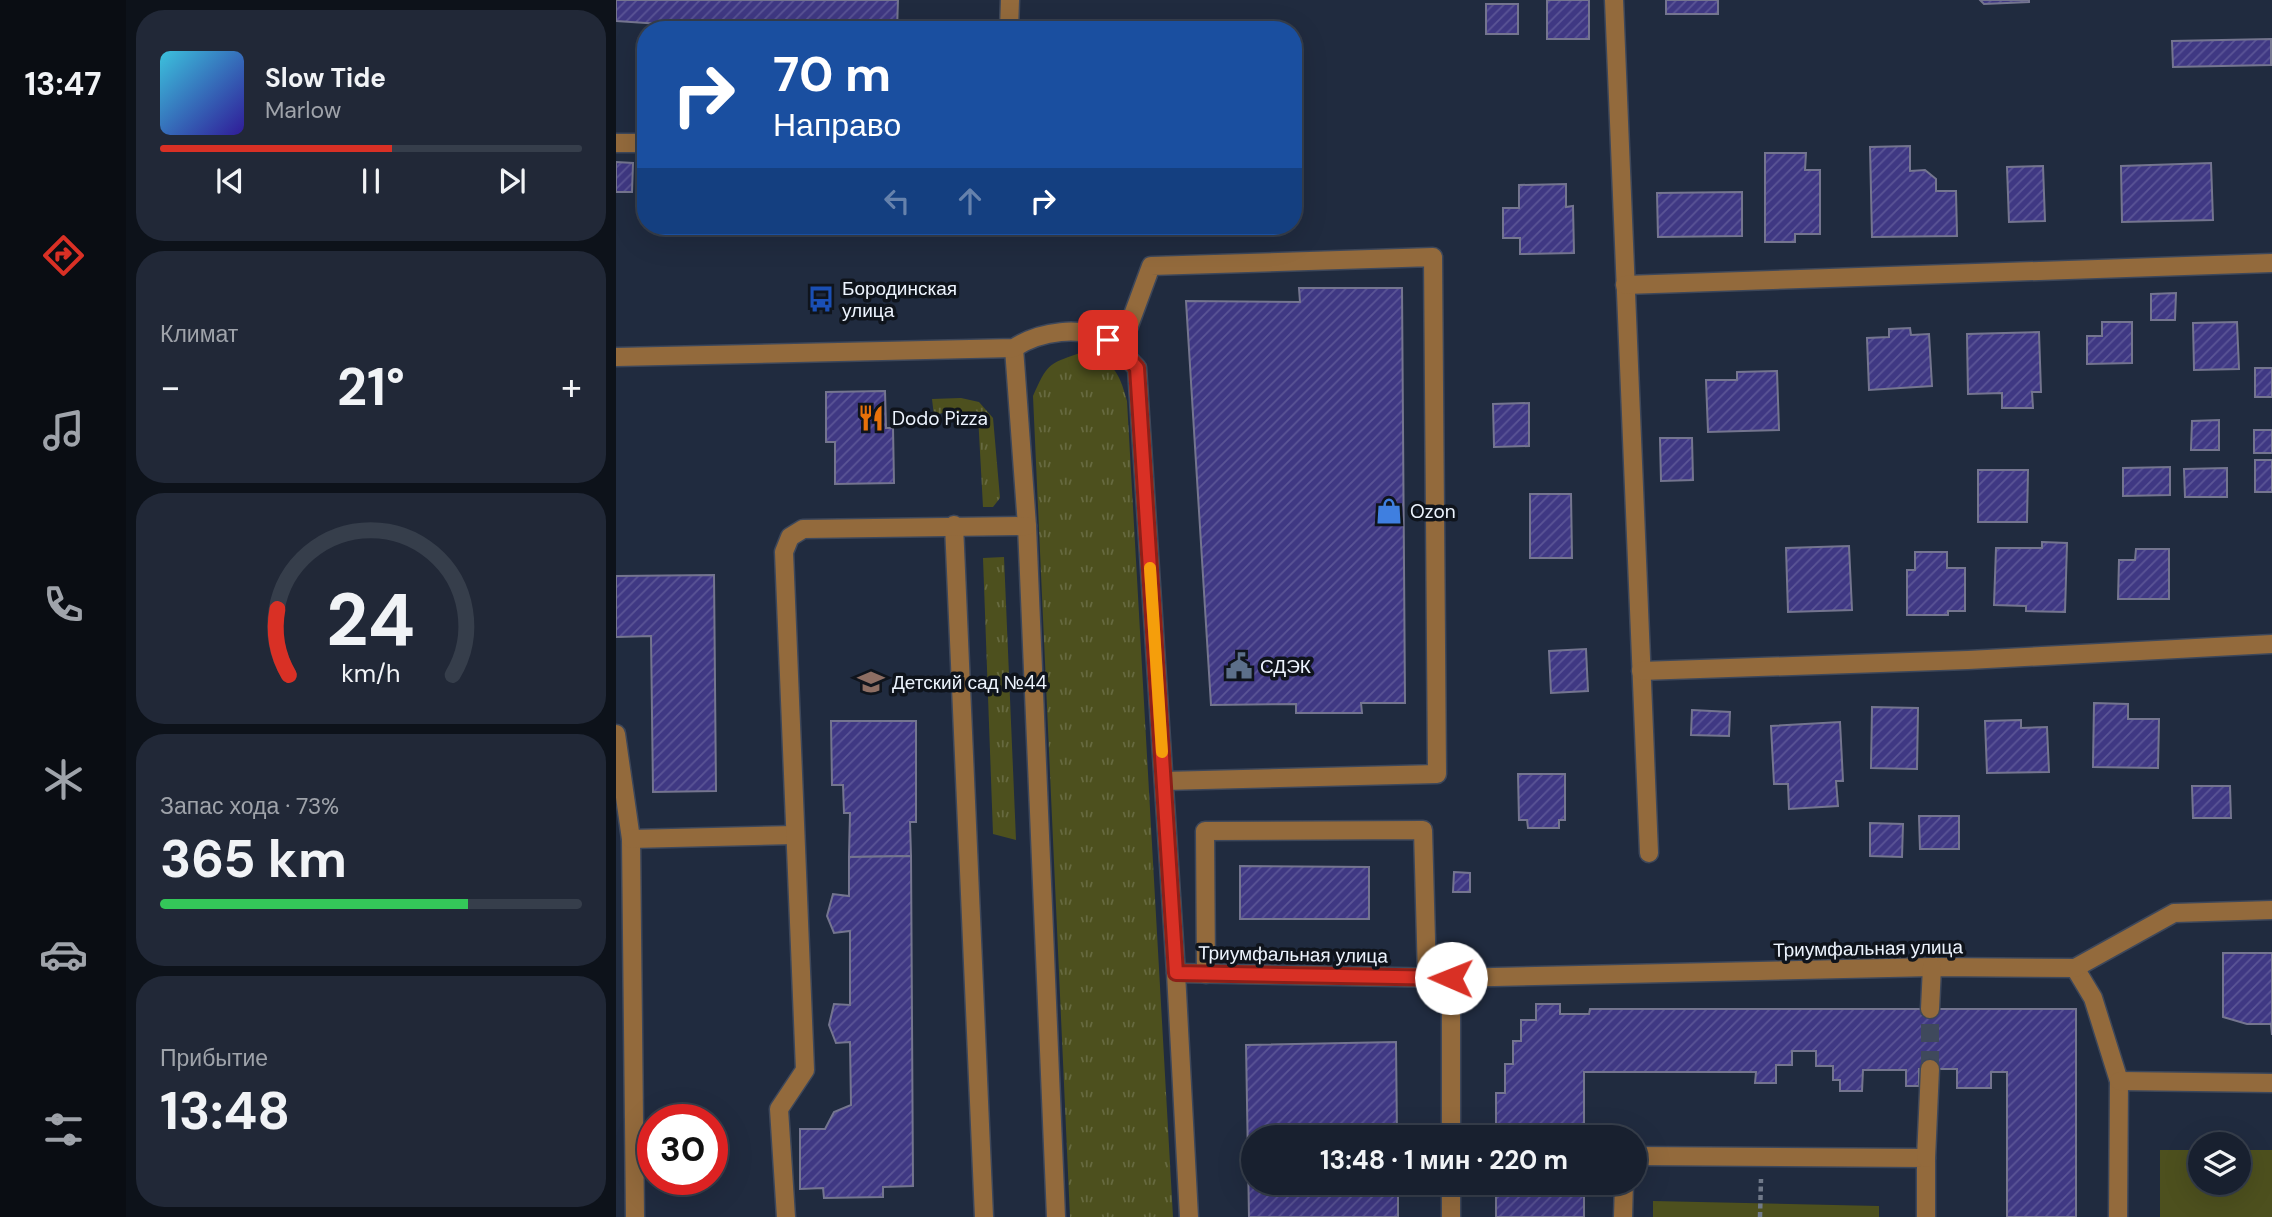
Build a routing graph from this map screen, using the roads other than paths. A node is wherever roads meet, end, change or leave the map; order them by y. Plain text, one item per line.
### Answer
1 (1010, 0) edge
2 (1614, 0) edge
3 (1009, 21) edge
4 (616, 143) edge
5 (637, 143) edge
6 (2272, 263) edge
7 (1625, 285) junction
8 (1014, 348) junction
9 (1121, 350) junction
10 (616, 357) edge
11 (954, 525) junction
12 (1027, 526) junction
13 (2272, 644) edge
14 (1641, 671) junction
15 (616, 733) edge
16 (1164, 781) junction
17 (794, 835) junction
18 (631, 839) junction
19 (1649, 853) dead end
20 (2272, 910) edge
21 (1932, 967) junction
22 (2075, 968) junction
23 (1176, 973) junction
24 (1206, 974) junction
25 (1427, 977) junction
26 (1451, 978) junction
27 (1930, 1009) tunnel mouth
28 (1930, 1069) tunnel mouth
29 (2119, 1082) junction
30 (2272, 1083) edge
31 (1451, 1125) edge
32 (1647, 1156) edge
33 (1926, 1157) junction
34 (1451, 1195) edge
35 (1624, 1195) edge
36 (635, 1217) edge
37 (786, 1217) edge
38 (984, 1217) edge
39 (1056, 1217) edge
40 (1189, 1217) edge
41 (1451, 1217) edge
42 (1623, 1217) edge
43 (1926, 1217) edge
44 (2118, 1217) edge

1 - 3 street
2 - 7 street
4 - 5 street
6 - 7 street
7 - 14 street
8 - 9 street
8 - 10 street
8 - 12 street
9 - 16 street
9 - 16 street
11 - 12 street
11 - 17 street
11 - 38 street
12 - 39 street
13 - 14 street
14 - 19 street
15 - 18 street
16 - 23 street
17 - 18 street
17 - 37 street
18 - 36 street
20 - 22 street, Триумфальная улица
21 - 22 street, Триумфальная улица
21 - 26 street, Триумфальная улица
21 - 27 street
22 - 29 street
23 - 24 street, Триумфальная улица
23 - 40 street
24 - 25 street, Триумфальная улица
24 - 25 street
25 - 26 street, Триумфальная улица
26 - 31 street
28 - 33 street
29 - 30 street
29 - 44 street
32 - 33 street
33 - 43 street
34 - 41 street
35 - 42 street

